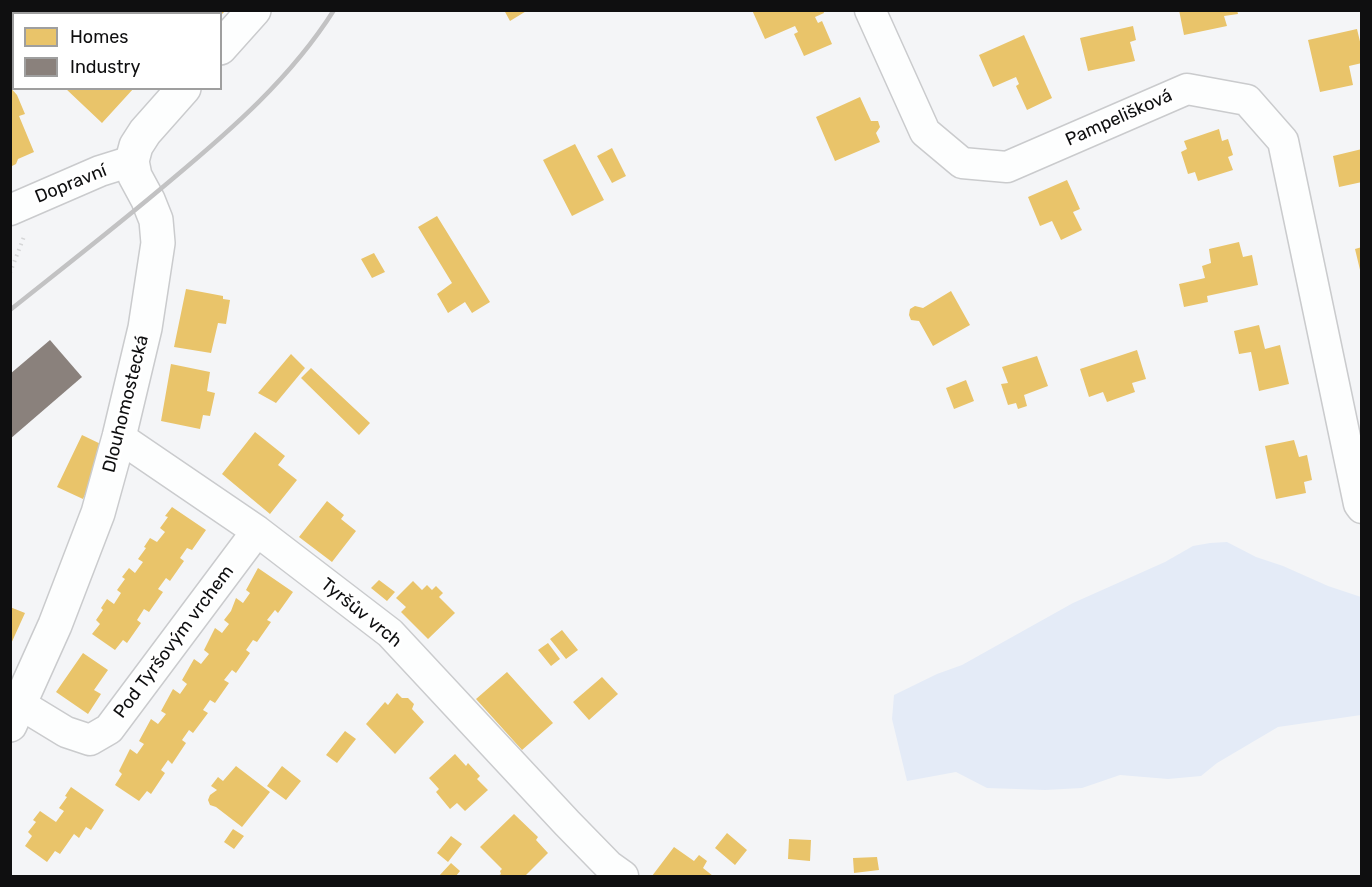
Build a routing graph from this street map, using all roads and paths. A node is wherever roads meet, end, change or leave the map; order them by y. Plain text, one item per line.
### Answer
1 (254, 10) edge
2 (870, 10) edge
3 (222, 46) edge
4 (182, 90) edge
5 (132, 161) junction
6 (10, 210) edge
7 (119, 437) junction
8 (1362, 508) edge
9 (257, 531) junction
10 (15, 715) edge
11 (623, 876) edge

1 - 3 street
2 - 8 street, Pampelišková
4 - 5 street
5 - 6 street, Dopravní
5 - 7 street, Dlouhomostecká
7 - 9 street, Tyršův vrch
7 - 10 street, Dlouhomostecká
9 - 10 street, Pod Tyršovým vrchem
9 - 11 street, Tyršův vrch

